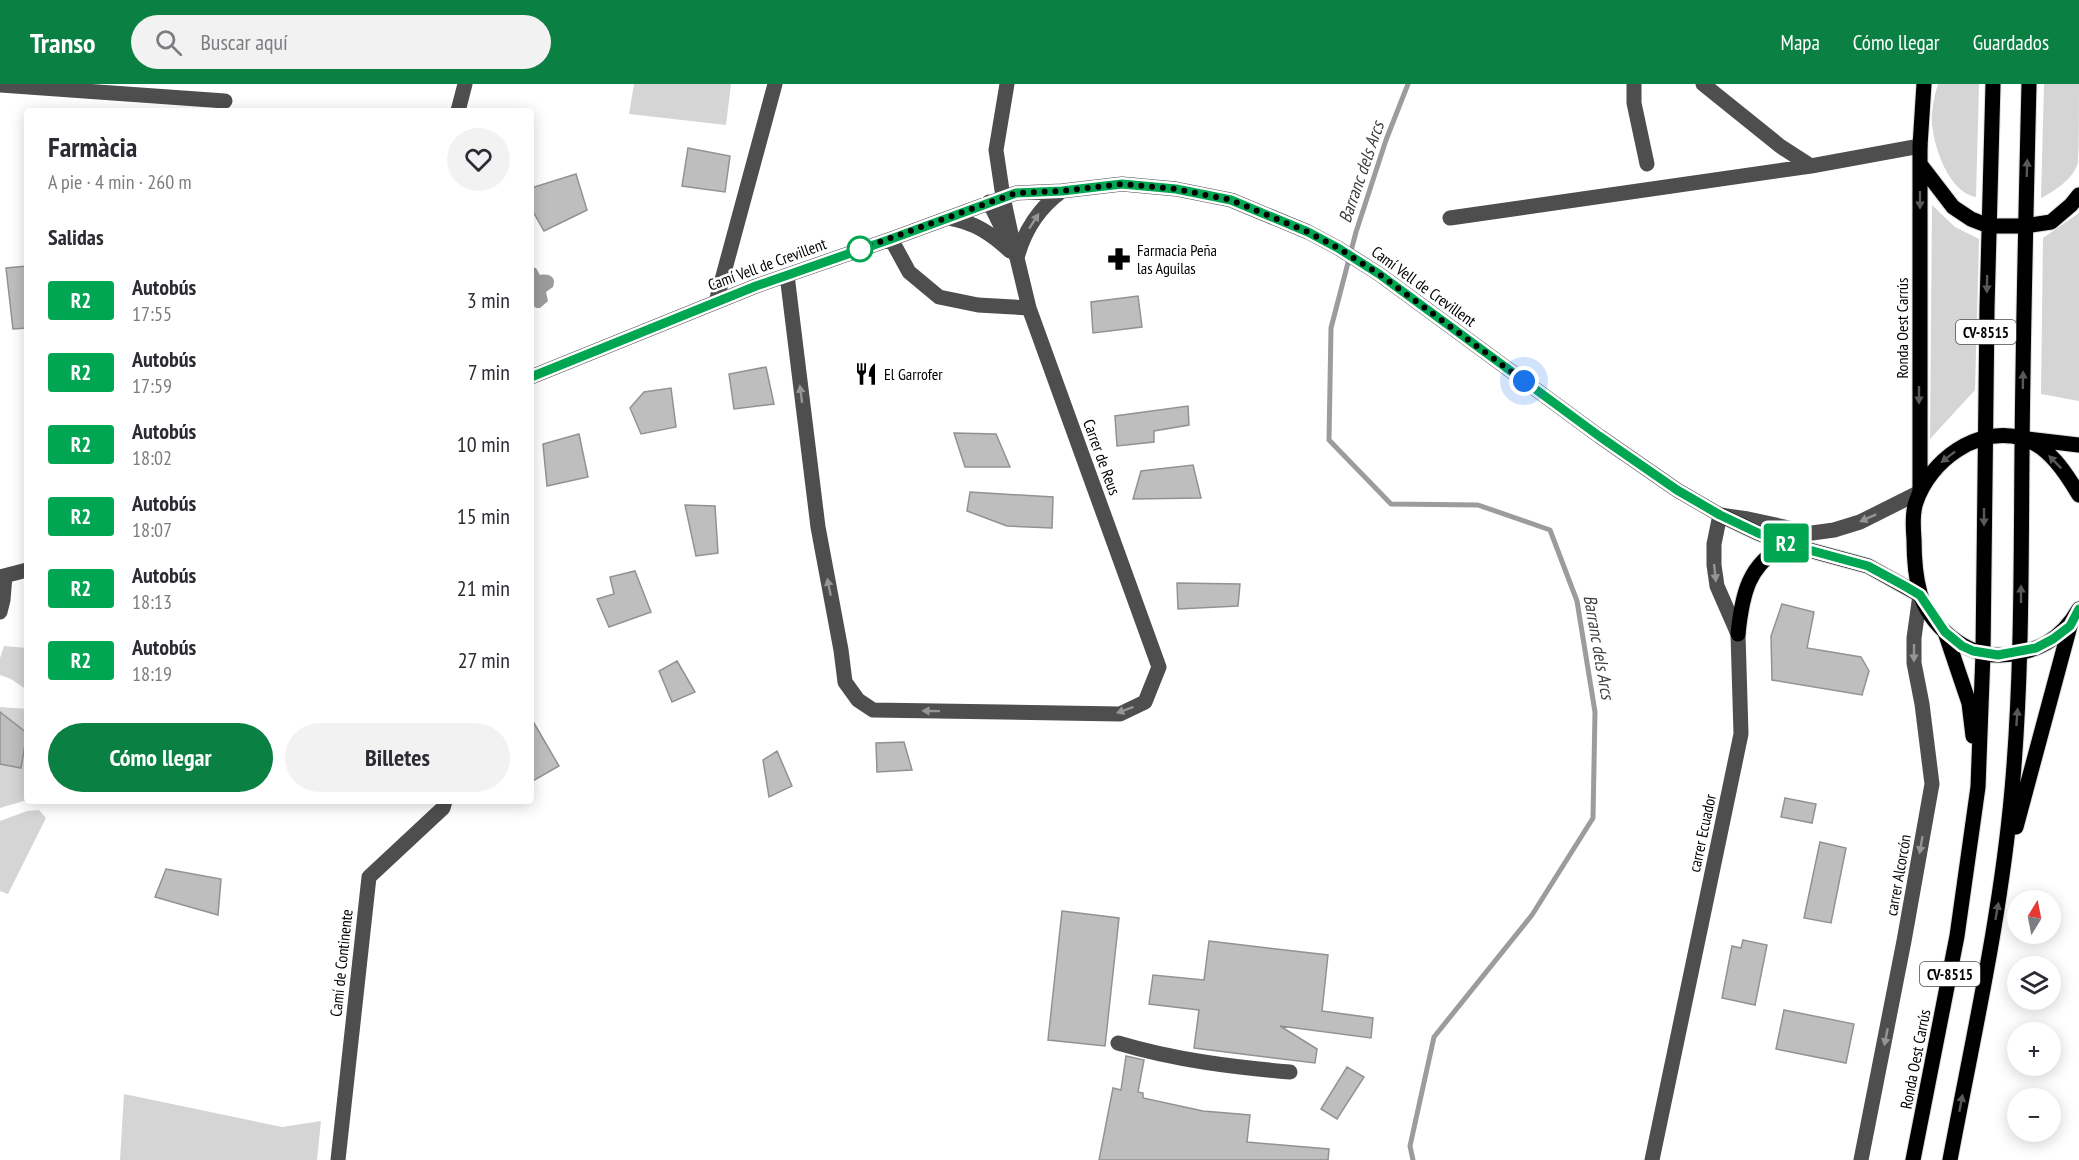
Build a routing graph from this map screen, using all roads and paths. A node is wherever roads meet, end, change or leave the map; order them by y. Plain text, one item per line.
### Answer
1 (465, 84) edge
2 (775, 84) edge
3 (1007, 84) edge
4 (1634, 84) edge
5 (1703, 84) edge
6 (1924, 84) edge
7 (1993, 84) edge
8 (2029, 84) edge
9 (0, 85) edge
10 (225, 101) dead end
11 (459, 108) edge
12 (1920, 146) junction
13 (1647, 164) dead end
14 (1920, 164) junction
15 (1811, 166) junction
16 (1062, 191) junction
17 (2079, 195) edge
18 (996, 200) junction
19 (947, 218) junction
20 (1450, 218) dead end
21 (1989, 226) junction
22 (2025, 226) junction
23 (891, 239) junction
24 (1017, 258) junction
25 (787, 275) junction
26 (716, 302) junction
27 (1029, 308) junction
28 (534, 376) edge
29 (1985, 438) junction
30 (2022, 438) junction
31 (2079, 445) edge
32 (1920, 492) junction
33 (2079, 495) edge
34 (1720, 515) junction
35 (1787, 544) junction
36 (24, 571) edge
37 (3, 576) edge
38 (1920, 595) junction
39 (2079, 609) edge
40 (0, 612) edge
41 (2074, 625) edge
42 (1945, 632) junction
43 (1738, 634) junction
44 (2021, 652) junction
45 (1983, 653) junction
46 (1978, 787) junction
47 (444, 804) edge
48 (2001, 885) junction
49 (1118, 1043) dead end
50 (1290, 1072) dead end
51 (338, 1160) edge
52 (1652, 1160) edge
53 (1862, 1160) edge
54 (1913, 1160) edge
55 (1950, 1160) edge

1 - 11 street
2 - 26 street
3 - 18 street, Carrer de Reus
4 - 13 street
5 - 15 street
6 - 12 main road, Ronda Oest Carrús
7 - 21 main road, Ronda Oest Carrús / CV-8515
22 -> 8 main road, Ronda Oest Carrús / CV-8515
9 - 10 street
12 - 14 main road, Ronda Oest Carrús
12 - 15 street
14 - 21 main road
14 -> 32 main road, Ronda Oest Carrús
15 - 20 street
16 - 18 street, Camí Vell de Crevillent
24 -> 16 street
16 - 34 street, Camí Vell de Crevillent
17 - 22 main road
18 - 19 street, Camí Vell de Crevillent
18 - 24 street, Carrer de Reus
19 - 23 street, Camí Vell de Crevillent
19 - 24 street
21 - 22 main road
21 -> 29 main road, Ronda Oest Carrús / CV-8515
30 -> 22 main road, Ronda Oest Carrús / CV-8515
23 - 25 street, Camí Vell de Crevillent
23 - 27 street
24 - 27 street, Carrer de Reus
25 - 26 street, Camí Vell de Crevillent
27 -> 25 street, Carrer de Reus
26 - 28 street, Camí Vell de Crevillent
29 - 30 main road, Ronda Oest Carrús
29 -> 32 main road, Ronda Oest Carrús
29 -> 45 main road, Ronda Oest Carrús / CV-8515
30 - 31 main road
33 -> 30 main road
44 -> 30 main road, Ronda Oest Carrús / CV-8515
32 -> 34 street, Camí Vell de Crevillent
32 - 38 main road, Ronda Oest Carrús
34 - 35 main road
34 -> 43 street, carrer Ecuador
35 - 38 main road
35 - 43 main road
36 - 37 street
37 - 40 street
38 - 42 main road, Ronda Oest Carrús
38 -> 53 street, carrer Alcorcón
39 - 41 main road, Ronda Oest Carrús
41 - 44 main road, Ronda Oest Carrús
41 - 48 main road, Ronda Oest Carrús
42 - 45 main road, Ronda Oest Carrús
42 - 46 main road, Ronda Oest Carrús
43 - 52 street, carrer Ecuador
44 - 45 main road, Ronda Oest Carrús
48 -> 44 main road, Ronda Oest Carrús / CV-8515
45 - 46 main road, Ronda Oest Carrús / CV-8515
46 - 54 main road, Ronda Oest Carrús / CV-8515
47 - 51 street, Camí de Continente
55 -> 48 main road, Ronda Oest Carrús / CV-8515
49 - 50 street

